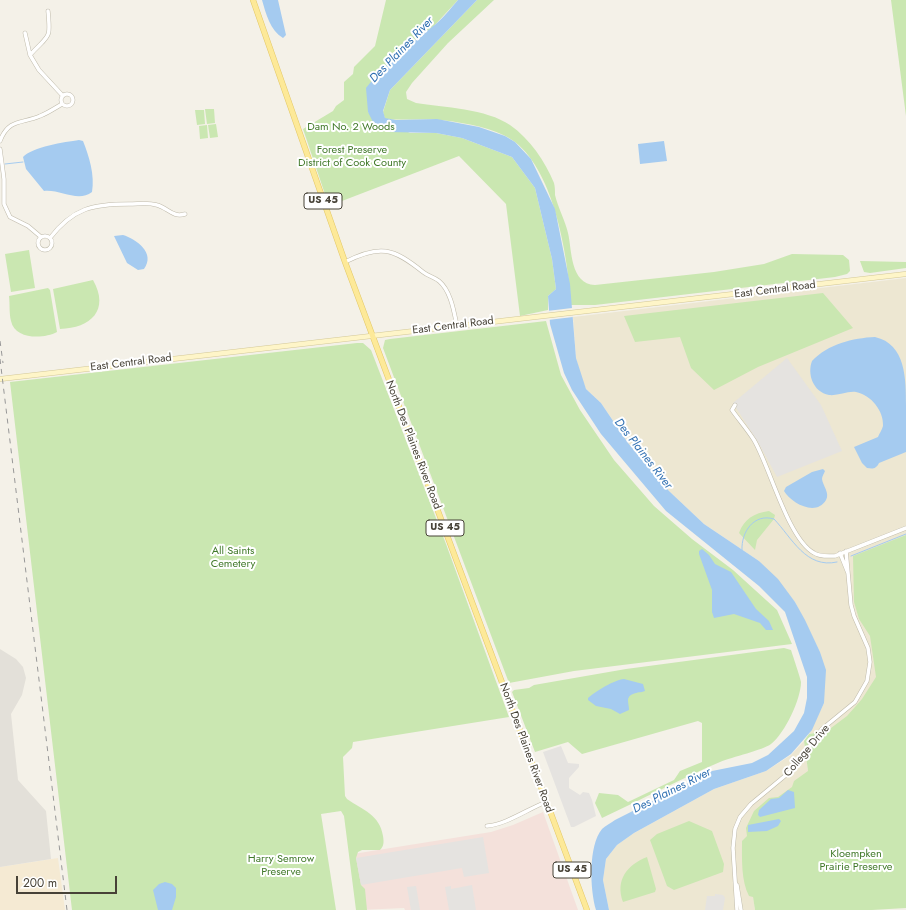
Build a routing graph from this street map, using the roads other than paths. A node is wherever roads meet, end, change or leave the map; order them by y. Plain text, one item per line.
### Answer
1 (253, 0) edge
2 (48, 11) dead end
3 (26, 33) dead end
4 (30, 55) junction
5 (63, 96) junction
6 (62, 104) junction
7 (0, 140) edge
8 (0, 149) edge
9 (185, 214) dead end
10 (41, 237) junction
11 (50, 238) junction
12 (345, 262) junction
13 (906, 274) edge
14 (457, 326) junction
15 (373, 336) junction
16 (0, 379) edge
17 (735, 405) dead end
18 (906, 528) edge
19 (846, 551) junction
20 (840, 554) junction
21 (849, 574) junction
22 (546, 802) junction
23 (487, 826) dead end
24 (735, 878) junction
25 (587, 910) edge
26 (737, 910) edge
27 (741, 910) edge

1 - 12 main road, North Des Plaines River Road / US 45
2 - 4 street
3 - 4 street
4 - 5 street
5 - 6 street
5 - 6 street
6 - 7 street
8 - 10 street
9 - 11 street
10 - 11 street
10 - 11 street
12 - 14 street
12 - 15 main road, North Des Plaines River Road / US 45
13 - 14 main road, East Central Road
14 - 15 main road, East Central Road
15 - 16 main road, East Central Road
15 - 22 main road, North Des Plaines River Road / US 45
17 - 20 street
18 - 19 street
19 - 20 street
19 - 21 street, College Drive
20 - 21 street, College Drive
21 - 24 street, College Drive
22 - 23 street
22 - 25 main road, North Des Plaines River Road / US 45
24 - 26 street, College Drive
24 - 27 street, College Drive

